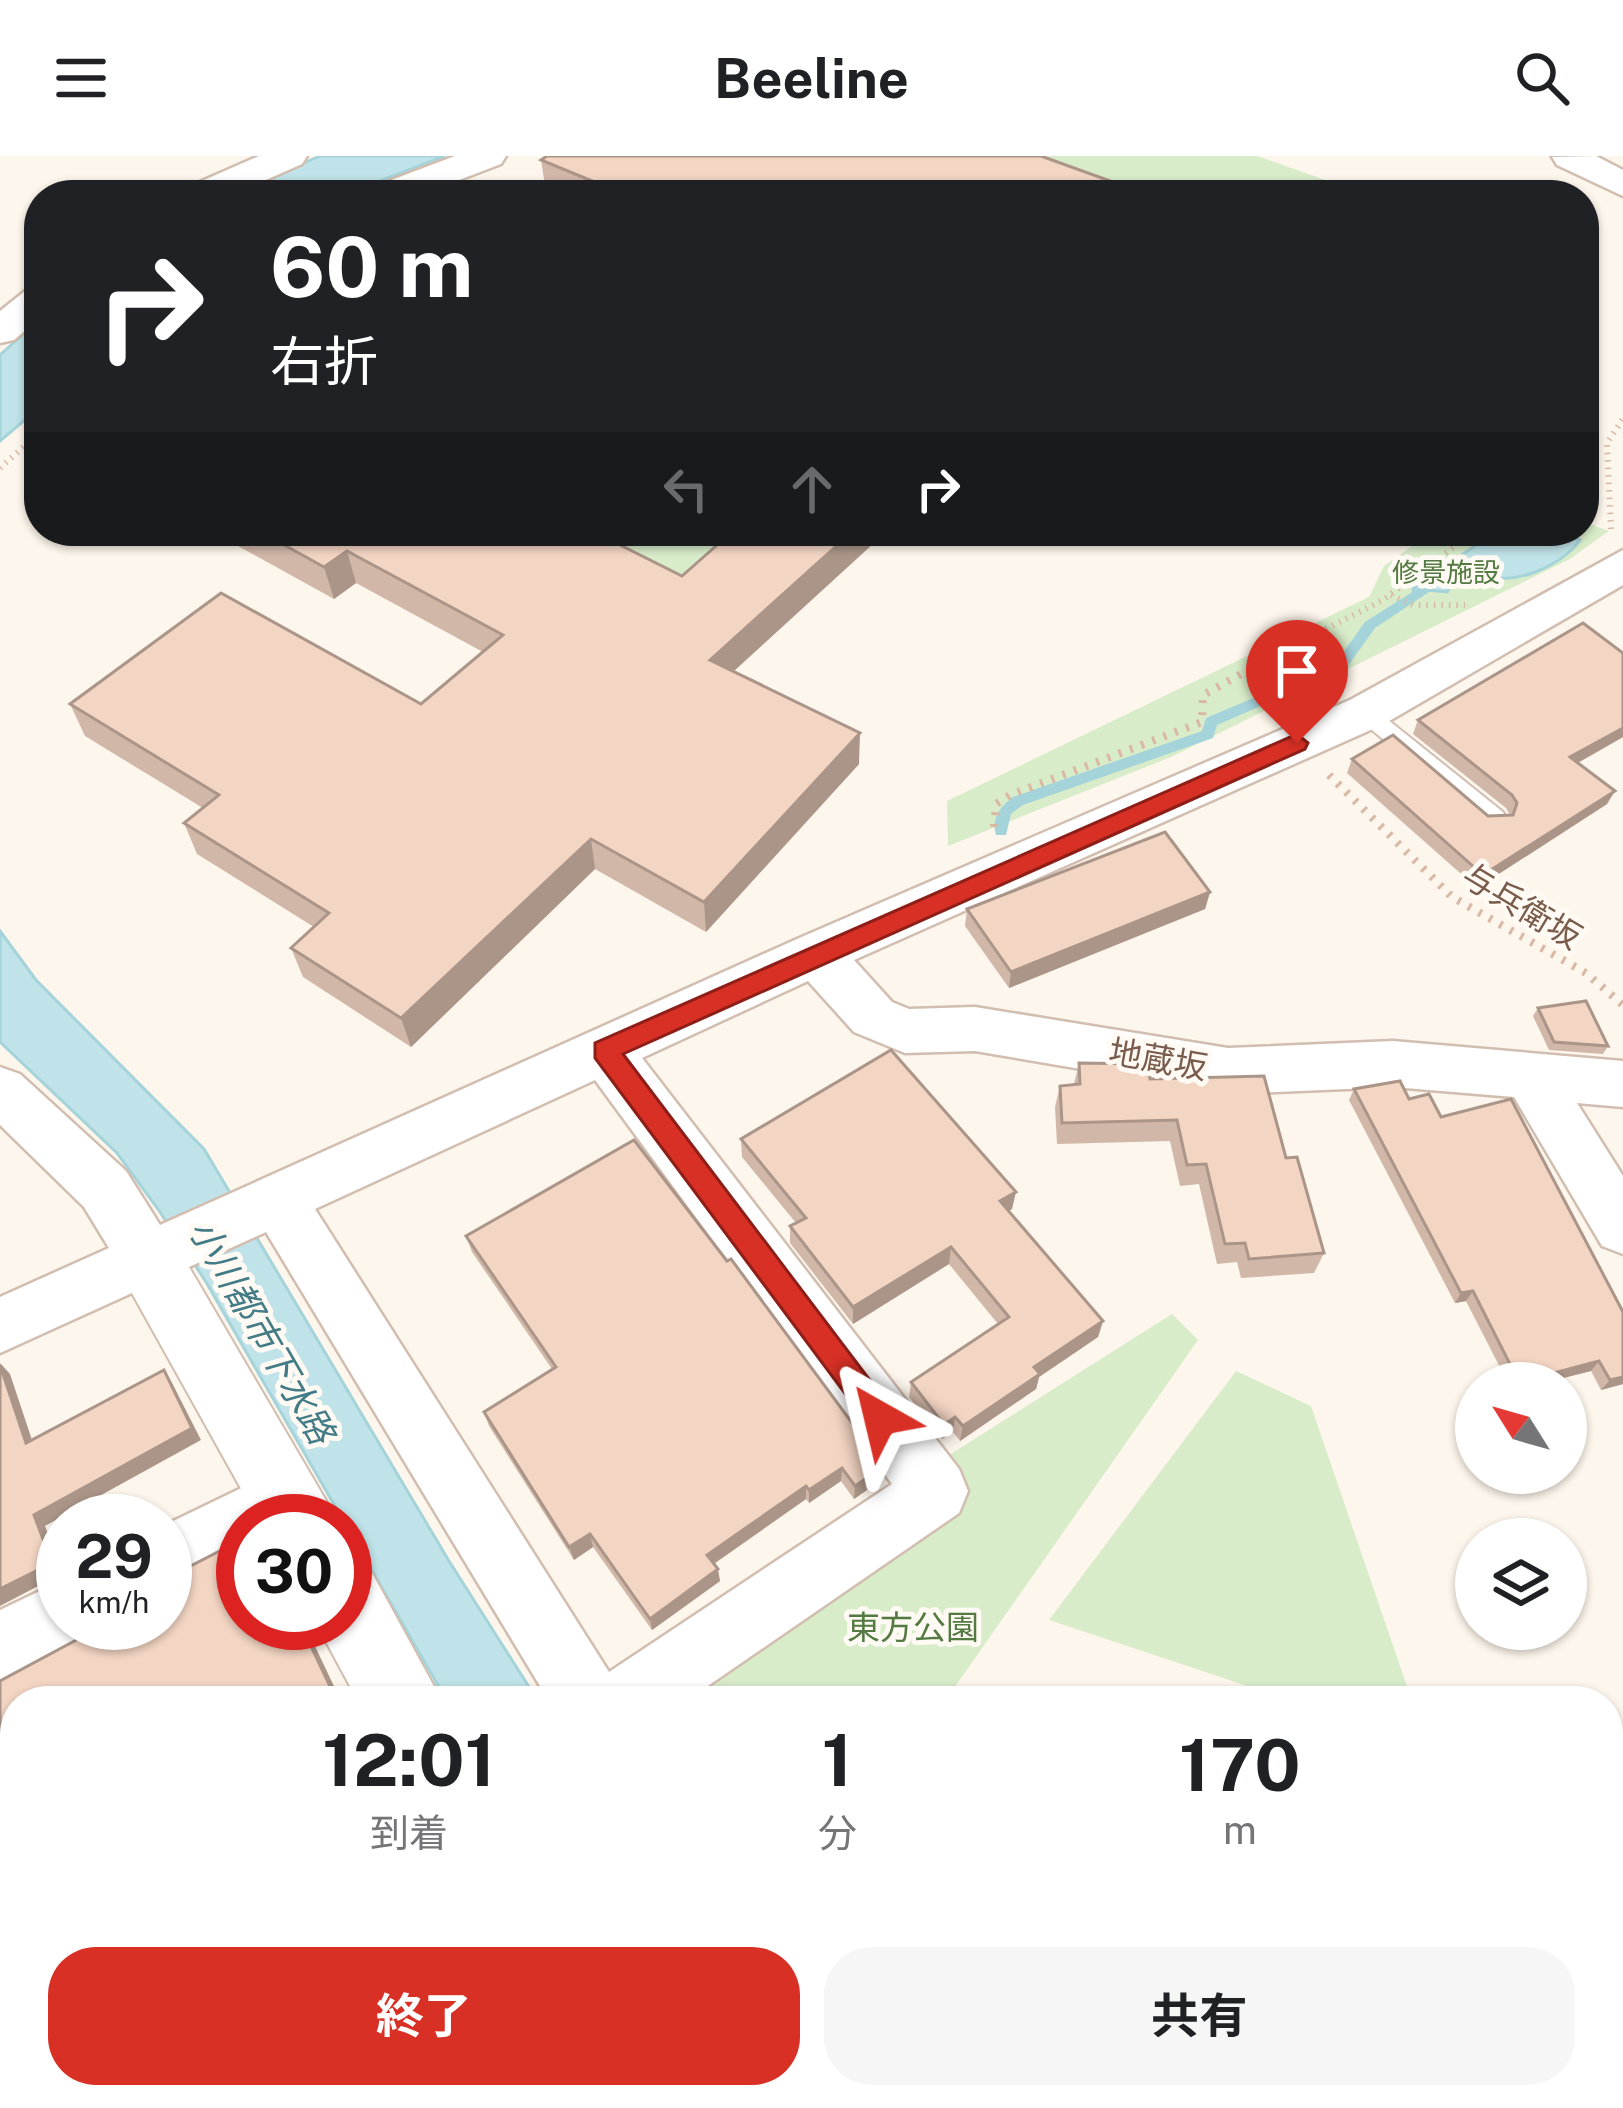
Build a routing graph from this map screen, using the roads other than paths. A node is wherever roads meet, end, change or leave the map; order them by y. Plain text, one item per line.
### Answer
1 (287, 156) edge
2 (488, 156) edge
3 (1570, 157) edge
4 (234, 180) edge
5 (425, 180) edge
6 (1623, 185) edge
7 (24, 311) edge
8 (0, 331) edge
9 (1623, 565) edge
10 (1367, 712) junction
11 (1494, 819) edge
12 (816, 954) junction
13 (605, 1051) junction
14 (1532, 1077) junction
15 (1623, 1084) edge
16 (0, 1090) edge
17 (270, 1202) junction
18 (1623, 1228) edge
19 (154, 1256) junction
20 (0, 1326) edge
21 (286, 1494) edge
22 (36, 1627) edge
23 (0, 1646) edge
24 (372, 1648) edge
25 (394, 1686) edge
26 (578, 1686) edge
27 (648, 1686) edge

1 - 4 street
2 - 5 street
3 - 6 street
7 - 8 street
9 - 10 street
10 - 11 lane
10 - 12 street
12 - 13 street
12 - 14 street, 地蔵坂
13 - 17 street
13 - 27 street
14 - 15 street, 地蔵坂
14 - 18 street
16 - 19 street
17 - 19 street
17 - 26 street
19 - 20 street
19 - 21 street
22 - 23 street
24 - 25 street

